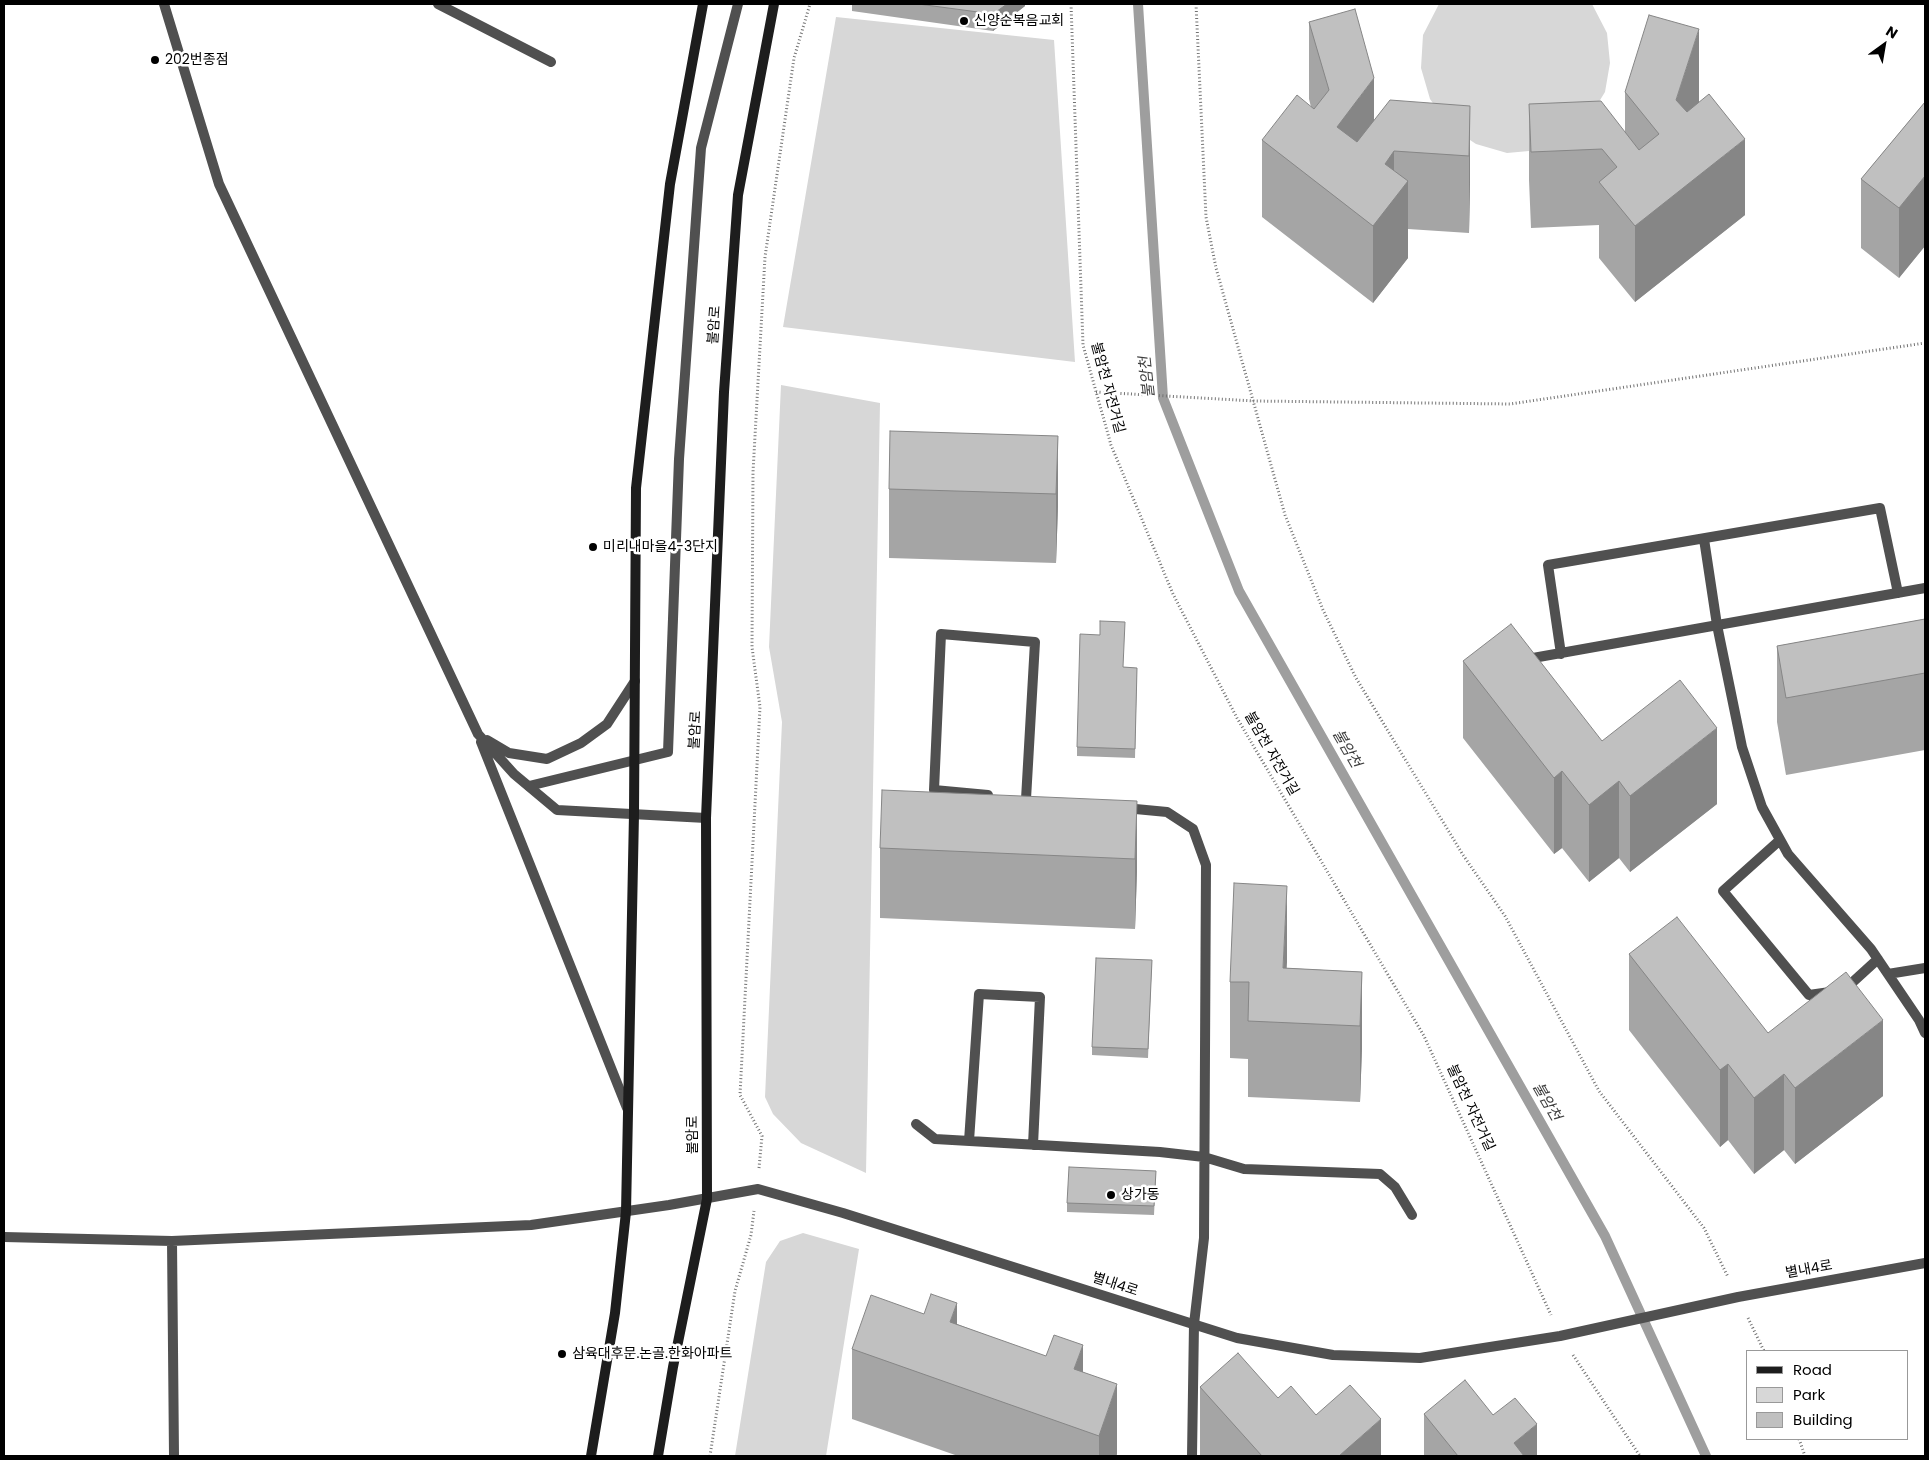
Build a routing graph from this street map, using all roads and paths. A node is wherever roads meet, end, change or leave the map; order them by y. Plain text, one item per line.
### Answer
1 (164, 4) edge
2 (438, 4) edge
3 (703, 4) edge
4 (738, 4) edge
5 (774, 4) edge
6 (810, 4) edge
7 (1071, 4) edge
8 (1196, 4) edge
9 (551, 62) dead end
10 (1925, 343) edge
11 (1096, 392) junction
12 (1254, 401) junction
13 (1704, 539) junction
14 (1925, 588) edge
15 (1898, 593) junction
16 (1718, 625) junction
17 (1561, 654) junction
18 (1533, 658) edge
19 (635, 681) junction
20 (478, 734) junction
21 (634, 760) junction
22 (529, 786) junction
23 (998, 796) edge
24 (1026, 799) edge
25 (1110, 807) edge
26 (634, 814) junction
27 (706, 818) junction
28 (1780, 840) junction
29 (1878, 959) junction
30 (1925, 968) edge
31 (1888, 974) junction
32 (1925, 1033) edge
33 (627, 1108) junction
34 (916, 1124) dead end
35 (762, 1136) dead end
36 (969, 1141) junction
37 (1033, 1145) junction
38 (1204, 1157) junction
39 (707, 1199) junction
40 (626, 1212) junction
41 (1412, 1215) dead end
42 (751, 1235) dead end
43 (4, 1237) edge
44 (172, 1241) junction
45 (1925, 1264) edge
46 (1738, 1297) junction
47 (1194, 1324) junction
48 (1560, 1336) junction
49 (1764, 1350) edge
50 (1798, 1440) edge
51 (174, 1456) edge
52 (590, 1456) edge
53 (658, 1456) edge
54 (710, 1456) edge
55 (1192, 1456) edge
56 (1640, 1456) edge
57 (1805, 1456) edge

1 - 20 street
2 - 9 street
3 - 19 street
4 - 21 street
5 - 27 street, 불암로
6 - 35 path
7 - 11 path, 불암천 자전거길
8 - 12 path
10 - 12 path
11 - 12 path
11 - 48 path, 불암천 자전거길
12 - 46 path
13 - 15 street
13 - 16 street
13 - 17 street
14 - 15 street
15 - 16 street
16 - 17 street
16 - 28 street
17 - 18 street
19 - 20 street
19 - 21 street
20 - 22 street
20 - 33 street
21 - 22 street
21 - 26 street
22 - 26 street
23 - 24 street
25 - 38 street
26 - 27 street
26 - 33 street
27 - 39 street, 불암로
28 - 29 street
28 - 29 street
29 - 31 street
30 - 31 street
31 - 32 street
33 - 40 street
34 - 36 street
36 - 37 street
36 - 37 street
37 - 38 street
38 - 41 street
38 - 47 street
39 - 40 street, 별내4로
39 - 47 street, 별내4로
39 - 53 street, 불암로
40 - 44 street, 별내4로
40 - 52 street
42 - 54 path
43 - 44 street, 별내4로
44 - 51 street
45 - 46 street, 별내4로
46 - 48 street, 별내4로
46 - 49 path
47 - 48 street, 별내4로
47 - 55 street
48 - 56 path, 불암천 자전거길
50 - 57 path

